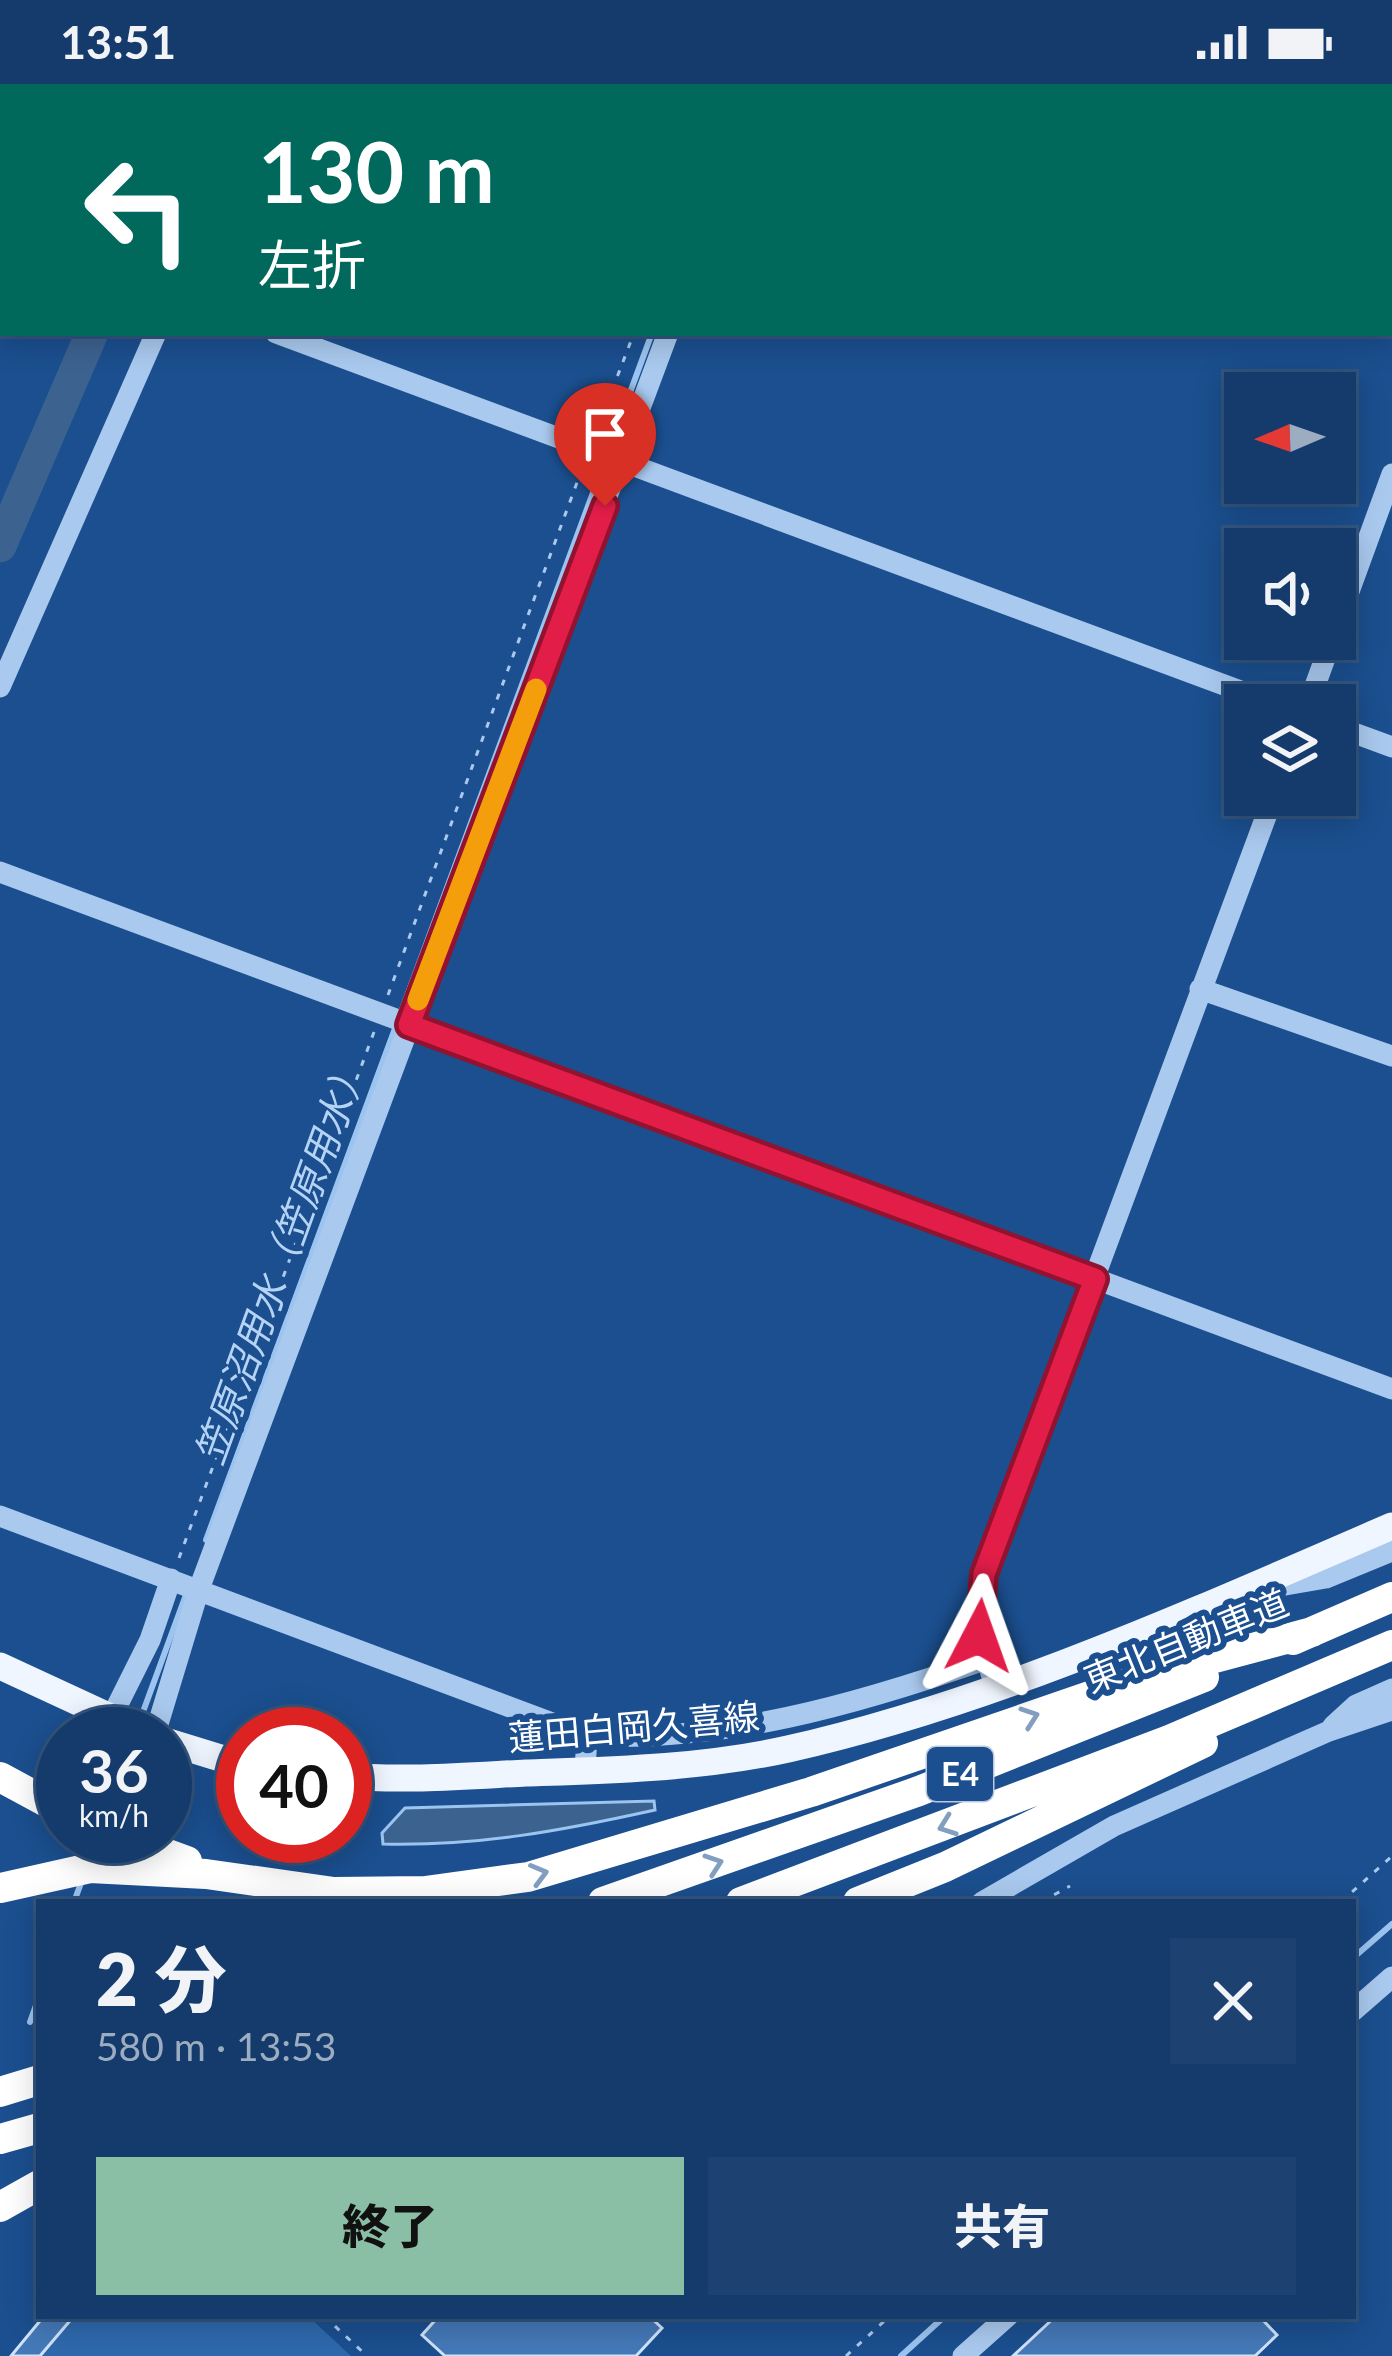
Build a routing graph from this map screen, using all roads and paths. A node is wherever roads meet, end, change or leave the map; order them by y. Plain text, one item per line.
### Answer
1 (155, 336) edge
2 (284, 336) edge
3 (633, 336) edge
4 (667, 336) edge
5 (591, 451) junction
6 (620, 461) junction
7 (1392, 474) edge
8 (1356, 573) edge
9 (1224, 685) edge
10 (0, 686) edge
11 (1356, 734) edge
12 (1392, 747) edge
13 (1266, 816) edge
14 (0, 872) edge
15 (1200, 989) junction
16 (381, 1015) junction
17 (409, 1025) junction
18 (1392, 1056) edge
19 (1095, 1279) junction
20 (1392, 1389) edge
21 (0, 1516) edge
22 (1392, 1526) edge
23 (1392, 1551) edge
24 (171, 1579) junction
25 (200, 1589) junction
26 (1238, 1592) junction
27 (1392, 1597) edge
28 (1312, 1632) junction
29 (1392, 1645) edge
30 (0, 1666) edge
31 (990, 1673) junction
32 (1328, 1673) junction
33 (1392, 1689) edge
34 (88, 1707) edge
35 (116, 1707) edge
36 (160, 1707) edge
37 (1392, 1710) edge
38 (1329, 1731) junction
39 (587, 1736) junction
40 (585, 1771) junction
41 (372, 1775) edge
42 (0, 1777) edge
43 (36, 1796) edge
44 (1392, 1856) edge
45 (82, 1863) edge
46 (183, 1863) edge
47 (1070, 1886) dead end
48 (0, 1888) edge
49 (612, 1899) edge
50 (749, 1899) edge
51 (865, 1899) edge
52 (987, 1899) edge
53 (1046, 1899) edge
54 (1344, 1899) edge
55 (1392, 1977) edge
56 (1356, 2008) edge
57 (36, 2081) edge
58 (0, 2092) edge
59 (36, 2129) edge
60 (0, 2139) edge
61 (36, 2187) edge
62 (36, 2188) edge
63 (36, 2189) edge
64 (0, 2196) edge
65 (0, 2207) edge
66 (0, 2221) edge
67 (327, 2319) edge
68 (887, 2319) edge
69 (1005, 2319) edge
70 (367, 2356) edge
71 (846, 2356) edge
72 (963, 2356) edge

1 - 10 street
2 - 5 street
3 - 5 path
4 - 6 street
5 - 6 street
5 - 16 path
6 - 9 street
6 - 17 street
7 - 8 street
11 - 12 street
13 - 15 street
14 - 16 street
15 - 18 street
15 - 19 street
16 - 17 street
16 - 24 path
17 - 19 street
17 - 25 street
19 - 20 street
19 - 31 street
21 - 24 street
22 - 26 main road, 蓮田白岡久喜線
23 - 26 street
24 - 25 street
24 - 35 street
25 - 36 street
25 - 39 street
26 - 31 main road, 蓮田白岡久喜線
27 - 28 highway, 東北自動車道 / E4
46 -> 28 highway
49 -> 28 highway, 東北自動車道 / E4
29 - 32 highway, E4
30 - 34 main road
31 - 39 street
31 - 40 main road, 蓮田白岡久喜線
32 -> 50 highway, E4
32 - 51 highway
33 - 38 street
37 - 38 street
38 - 52 street
39 - 40 street
40 - 41 main road, 蓮田白岡久喜線
42 - 43 highway
44 - 54 path
45 - 48 highway
47 - 53 path
55 - 56 street
57 - 58 highway
59 - 60 highway
61 - 64 highway
62 - 65 highway
63 - 66 street
67 - 70 path
68 - 71 path
69 - 72 street

